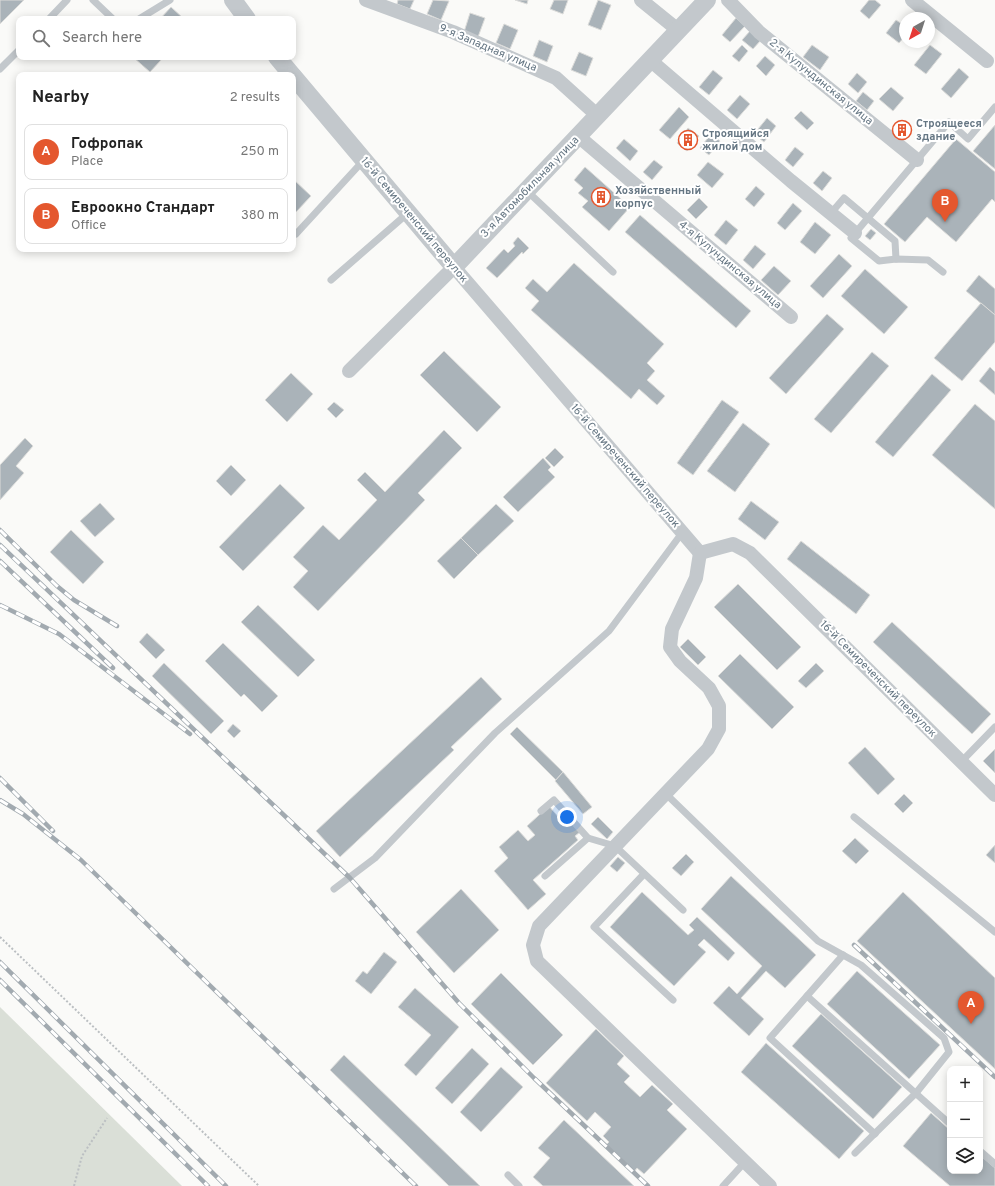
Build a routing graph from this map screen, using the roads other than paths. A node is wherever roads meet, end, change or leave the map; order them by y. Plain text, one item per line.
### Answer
1 (67, 0) edge
2 (93, 0) edge
3 (170, 0) edge
4 (233, 0) edge
5 (366, 0) edge
6 (641, 0) edge
7 (707, 0) edge
8 (728, 0) edge
9 (912, 0) edge
10 (52, 16) edge
11 (110, 16) edge
12 (144, 16) edge
13 (245, 16) edge
14 (678, 30) junction
15 (16, 53) edge
16 (280, 60) edge
17 (650, 60) junction
18 (987, 61) dead end
19 (0, 69) edge
20 (290, 72) edge
21 (296, 80) edge
22 (995, 107) edge
23 (598, 116) junction
24 (578, 136) junction
25 (364, 160) junction
26 (917, 160) junction
27 (526, 190) junction
28 (408, 213) junction
29 (831, 213) junction
30 (868, 218) junction
31 (855, 233) junction
32 (296, 234) edge
33 (896, 259) junction
34 (454, 267) junction
35 (612, 272) dead end
36 (943, 272) dead end
37 (331, 280) dead end
38 (791, 317) dead end
39 (349, 371) dead end
40 (682, 533) junction
41 (700, 553) junction
42 (995, 727) edge
43 (961, 762) junction
44 (665, 793) junction
45 (995, 795) edge
46 (541, 811) dead end
47 (854, 817) dead end
48 (588, 838) junction
49 (615, 846) junction
50 (644, 874) junction
51 (545, 876) dead end
52 (334, 889) dead end
53 (683, 910) dead end
54 (995, 932) edge
55 (843, 955) junction
56 (807, 996) junction
57 (672, 1000) dead end
58 (916, 1093) junction
59 (947, 1121) edge
60 (875, 1134) junction
61 (855, 1153) dead end
62 (983, 1154) edge
63 (745, 1162) junction
64 (995, 1164) edge
65 (508, 1175) dead end
66 (519, 1186) edge
67 (722, 1186) edge
68 (770, 1186) edge

1 - 10 lane
2 - 11 lane
3 - 12 lane
4 - 13 street
5 - 23 street, 9-я Западная улица
6 - 14 street
7 - 14 street, 3-я Автомобильная улица
8 - 26 street, 2-я Кулундинская улица
9 - 18 street
14 - 17 street, 3-я Автомобильная улица
15 - 19 lane
16 - 20 street, 16-й Семиреченский переулок
17 - 23 street, 3-я Автомобильная улица
17 - 29 street
21 - 25 street, 16-й Семиреченский переулок
22 - 26 lane
23 - 24 street, 3-я Автомобильная улица
24 - 27 street, 3-я Автомобильная улица
24 - 38 street, 4-я Кулундинская улица
25 - 28 street, 16-й Семиреченский переулок
25 - 32 lane
26 - 30 lane
27 - 34 street, 3-я Автомобильная улица
27 - 35 lane
28 - 34 street, 16-й Семиреченский переулок
28 - 37 lane
29 - 30 lane
29 - 31 street
30 - 31 lane
30 - 33 lane
31 - 33 lane
33 - 36 lane
34 - 39 street, 3-я Автомобильная улица
34 - 40 street, 16-й Семиреченский переулок
40 - 41 street, 16-й Семиреченский переулок
40 - 52 lane
41 - 43 street, 16-й Семиреченский переулок
41 - 44 street
42 - 43 lane
43 - 45 street, 16-й Семиреченский переулок
44 - 49 street
44 - 55 lane
46 - 48 lane
47 - 54 lane
48 - 49 lane
48 - 51 lane
49 - 50 lane
49 - 63 street
50 - 53 lane
50 - 57 lane
55 - 56 lane
55 - 58 lane
56 - 58 lane
56 - 60 lane
58 - 59 lane
58 - 60 lane
60 - 61 lane
62 - 64 lane
63 - 67 lane
63 - 68 street
65 - 66 lane

